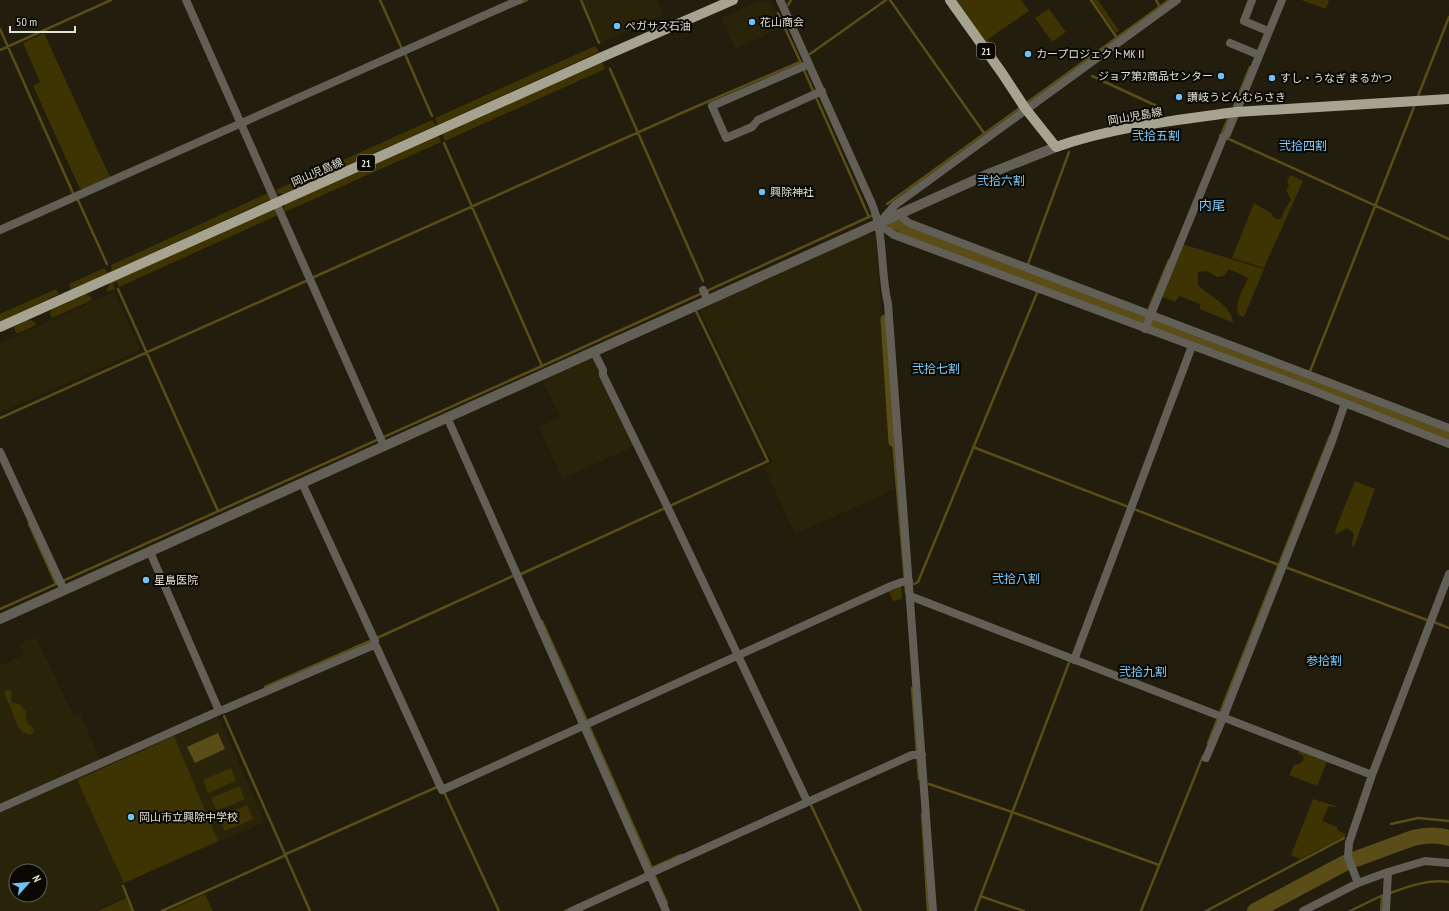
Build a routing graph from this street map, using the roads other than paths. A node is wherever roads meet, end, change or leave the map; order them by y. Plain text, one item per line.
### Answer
1 (186, 0) edge
2 (519, 0) edge
3 (733, 0) edge
4 (950, 0) edge
5 (1177, 0) edge
6 (1252, 0) edge
7 (1282, 0) edge
8 (783, 1) edge
9 (1266, 30) dead end
10 (1230, 43) dead end
11 (1257, 54) junction
12 (805, 66) junction
13 (817, 93) junction
14 (1449, 99) edge
15 (1024, 107) junction
16 (1236, 112) junction
17 (241, 123) junction
18 (1056, 148) junction
19 (277, 203) junction
20 (904, 219) dead end
21 (879, 224) junction
22 (0, 230) edge
23 (1147, 319) junction
24 (0, 327) edge
25 (1192, 346) junction
26 (1226, 350) junction
27 (594, 352) junction
28 (1256, 362) junction
29 (1345, 403) junction
30 (447, 417) junction
31 (1449, 428) edge
32 (382, 440) junction
33 (1449, 444) edge
34 (0, 452) edge
35 (302, 483) junction
36 (150, 552) junction
37 (1449, 574) edge
38 (906, 581) junction
39 (62, 585) junction
40 (910, 596) junction
41 (0, 620) edge
42 (374, 645) junction
43 (737, 655) junction
44 (1072, 659) junction
45 (219, 711) junction
46 (1221, 717) junction
47 (585, 726) junction
48 (918, 755) junction
49 (1206, 758) dead end
50 (1372, 775) junction
51 (809, 801) junction
52 (0, 808) edge
53 (1449, 863) edge
54 (1388, 872) junction
55 (650, 874) junction
56 (1358, 883) junction
57 (572, 911) edge
58 (666, 911) edge
59 (934, 911) edge
60 (1303, 911) edge
61 (1386, 911) edge

1 - 17 street
2 - 17 street
3 - 19 main road, 岡山児島線 / 21
4 - 15 main road, 21
5 - 15 street
6 - 9 street
7 - 11 street
8 - 12 street
10 - 11 street
11 - 16 street
12 - 13 street
12 - 13 street
13 - 21 street
14 - 16 main road, 岡山児島線
15 - 18 main road, 21
15 - 21 street
16 - 18 main road, 岡山児島線
16 - 23 street
17 - 19 street
17 - 22 street
18 - 21 street
19 - 24 main road, 岡山児島線 / 21
19 - 32 street
20 - 23 street
21 - 23 street
21 - 27 street
21 - 38 street
23 - 25 street
23 - 26 street
25 - 26 street
25 - 44 street
26 - 28 street
26 - 28 street
27 - 30 street
27 - 43 street
28 - 29 street
28 - 31 street
29 - 33 street
29 - 46 street
30 - 32 street
30 - 47 street
32 - 35 street
34 - 39 street
35 - 36 street
35 - 42 street
36 - 39 street
36 - 45 street
37 - 50 street
38 - 40 street
38 - 43 street
39 - 41 street
40 - 44 street
40 - 48 street
42 - 45 street
42 - 47 street
43 - 47 street
43 - 51 street
44 - 46 street
45 - 52 street
46 - 49 street
46 - 50 street
47 - 55 street
48 - 51 street
48 - 59 street
50 - 56 street
51 - 55 street
53 - 54 street
54 - 56 street
54 - 61 street
55 - 57 street
55 - 58 street
56 - 60 street

